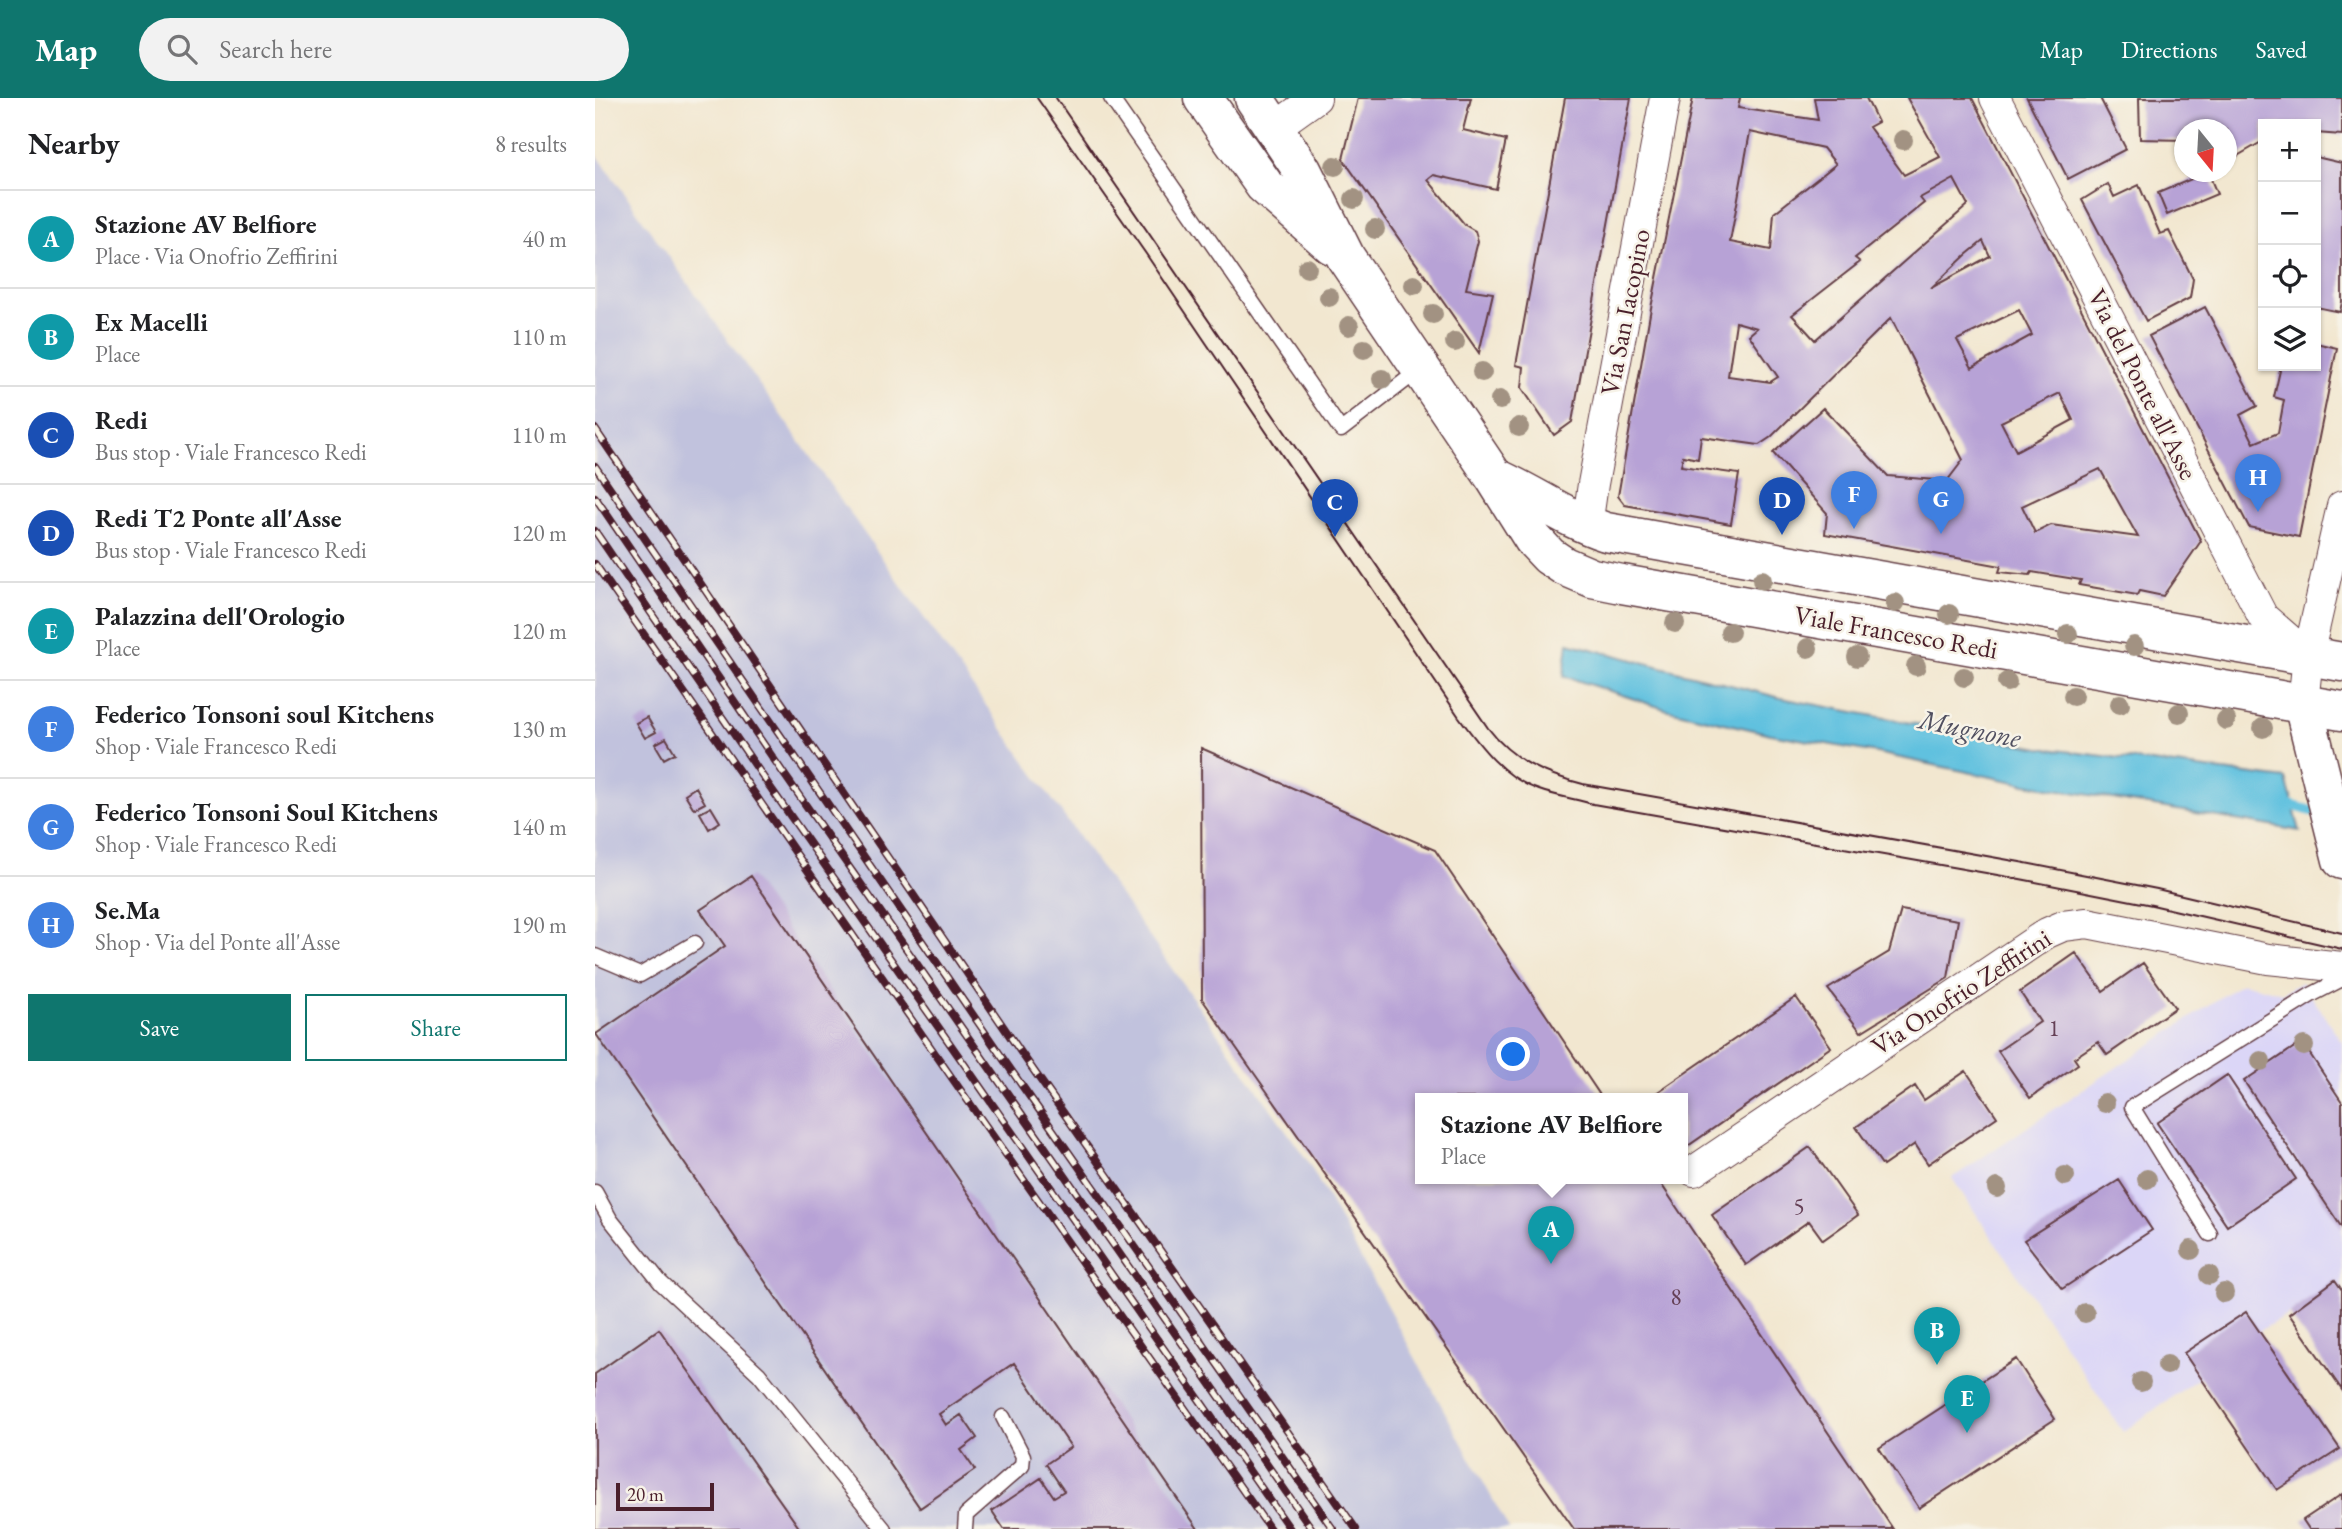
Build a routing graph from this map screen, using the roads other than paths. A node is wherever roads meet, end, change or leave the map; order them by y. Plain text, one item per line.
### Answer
1 (1111, 98) edge
2 (1203, 98) edge
3 (1316, 98) edge
4 (1665, 98) edge
5 (1995, 98) edge
6 (1264, 113) edge
7 (1346, 258) junction
8 (1420, 370) junction
9 (1495, 477) junction
10 (2342, 506) edge
11 (1587, 526) junction
12 (2325, 659) edge
13 (2303, 704) junction
14 (2342, 711) edge
15 (2342, 860) edge
16 (695, 943) dead end
17 (595, 956) edge
18 (2342, 967) edge
19 (2342, 979) edge
20 (1694, 1171) dead end
21 (595, 1192) edge
22 (2210, 1234) dead end
23 (1003, 1417) dead end
24 (884, 1529) edge
25 (965, 1529) edge

1 - 8 lane
2 - 7 main road, Viale Francesco Redi
3 - 6 street
4 - 11 street, Via San Iacopino
5 - 12 street, Via del Ponte all'Asse
6 - 7 main road, Viale Francesco Redi
7 - 8 main road, Viale Francesco Redi
8 - 9 main road, Viale Francesco Redi
9 - 11 main road, Viale Francesco Redi
9 - 13 main road, Viale Francesco Redi
10 - 12 street
11 - 12 main road, Viale Francesco Redi
12 - 13 street
13 - 14 main road, Viale Francesco Redi
13 - 15 main road
16 - 17 lane
18 - 20 street, Via Onofrio Zeffirini
19 - 22 lane
21 - 24 lane
23 - 25 lane

